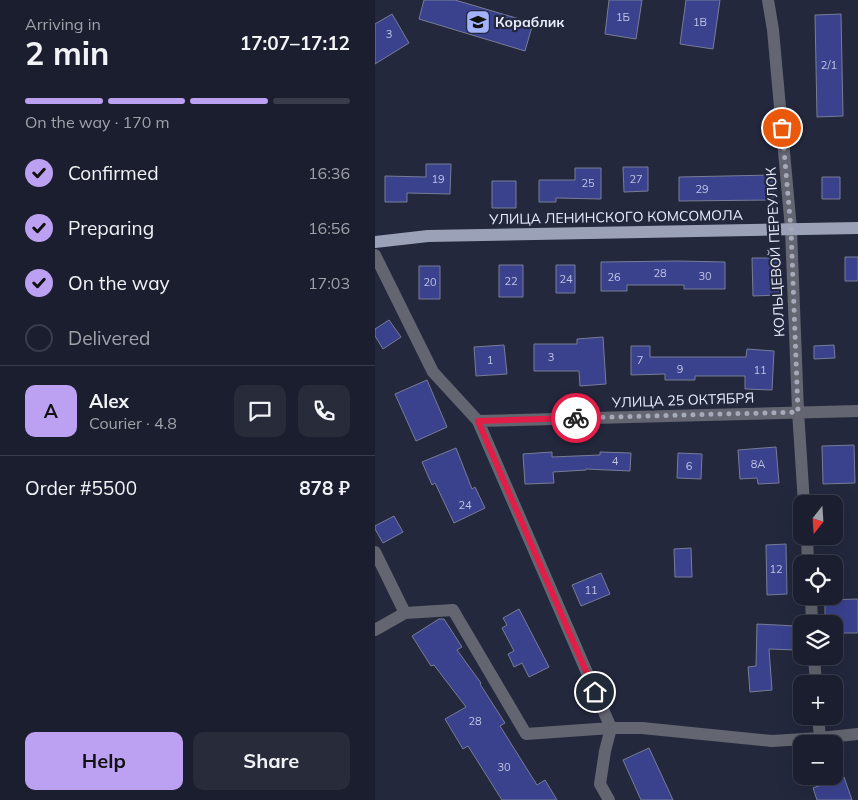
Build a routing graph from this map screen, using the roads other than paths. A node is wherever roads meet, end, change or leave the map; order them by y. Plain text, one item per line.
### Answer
1 (768, 0) edge
2 (858, 228) edge
3 (791, 229) junction
4 (375, 242) edge
5 (375, 255) edge
6 (858, 411) edge
7 (798, 412) junction
8 (478, 421) junction
9 (803, 495) edge
10 (375, 552) edge
11 (405, 613) junction
12 (375, 630) edge
13 (611, 728) junction
14 (858, 734) edge
15 (843, 736) edge
16 (793, 740) edge
17 (609, 800) edge

1 - 3 street, КОЛЬЦЕВОЙ ПЕРЕУЛОК
2 - 3 main road, УЛИЦА ЛЕНИНСКОГО КОМСОМОЛА
3 - 4 main road, УЛИЦА ЛЕНИНСКОГО КОМСОМОЛА
3 - 7 street, КОЛЬЦЕВОЙ ПЕРЕУЛОК
5 - 8 street
6 - 7 street, УЛИЦА 25 ОКТЯБРЯ
7 - 8 street, УЛИЦА 25 ОКТЯБРЯ
7 - 9 street, КОЛЬЦЕВОЙ ПЕРЕУЛОК
8 - 13 street
10 - 11 street
11 - 12 street
11 - 13 street
13 - 16 street
13 - 17 street
14 - 15 street

